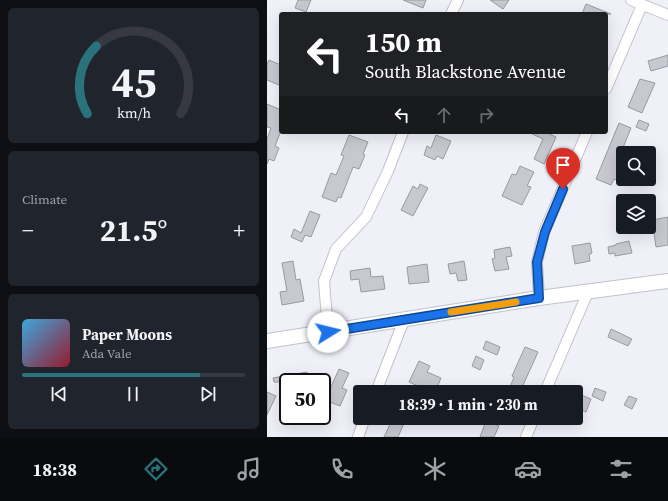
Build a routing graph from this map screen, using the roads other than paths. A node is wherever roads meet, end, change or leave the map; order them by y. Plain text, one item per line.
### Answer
1 (458, 0) edge
2 (631, 0) edge
3 (642, 5) junction
4 (452, 12) edge
5 (668, 15) edge
6 (608, 84) edge
7 (402, 134) edge
8 (586, 134) edge
9 (668, 280) edge
10 (589, 292) junction
11 (539, 298) junction
12 (404, 320) junction
13 (328, 332) junction
14 (267, 341) edge
15 (379, 385) edge
16 (548, 385) edge
17 (362, 425) edge
18 (531, 425) edge
19 (358, 437) edge
20 (526, 437) edge

1 - 4 street
2 - 3 street
3 - 5 street
3 - 6 street
7 - 13 street
8 - 11 street
9 - 10 main road
10 - 11 main road
10 - 16 street
11 - 12 main road
12 - 13 main road
12 - 15 street
13 - 14 main road
17 - 19 street
18 - 20 street

